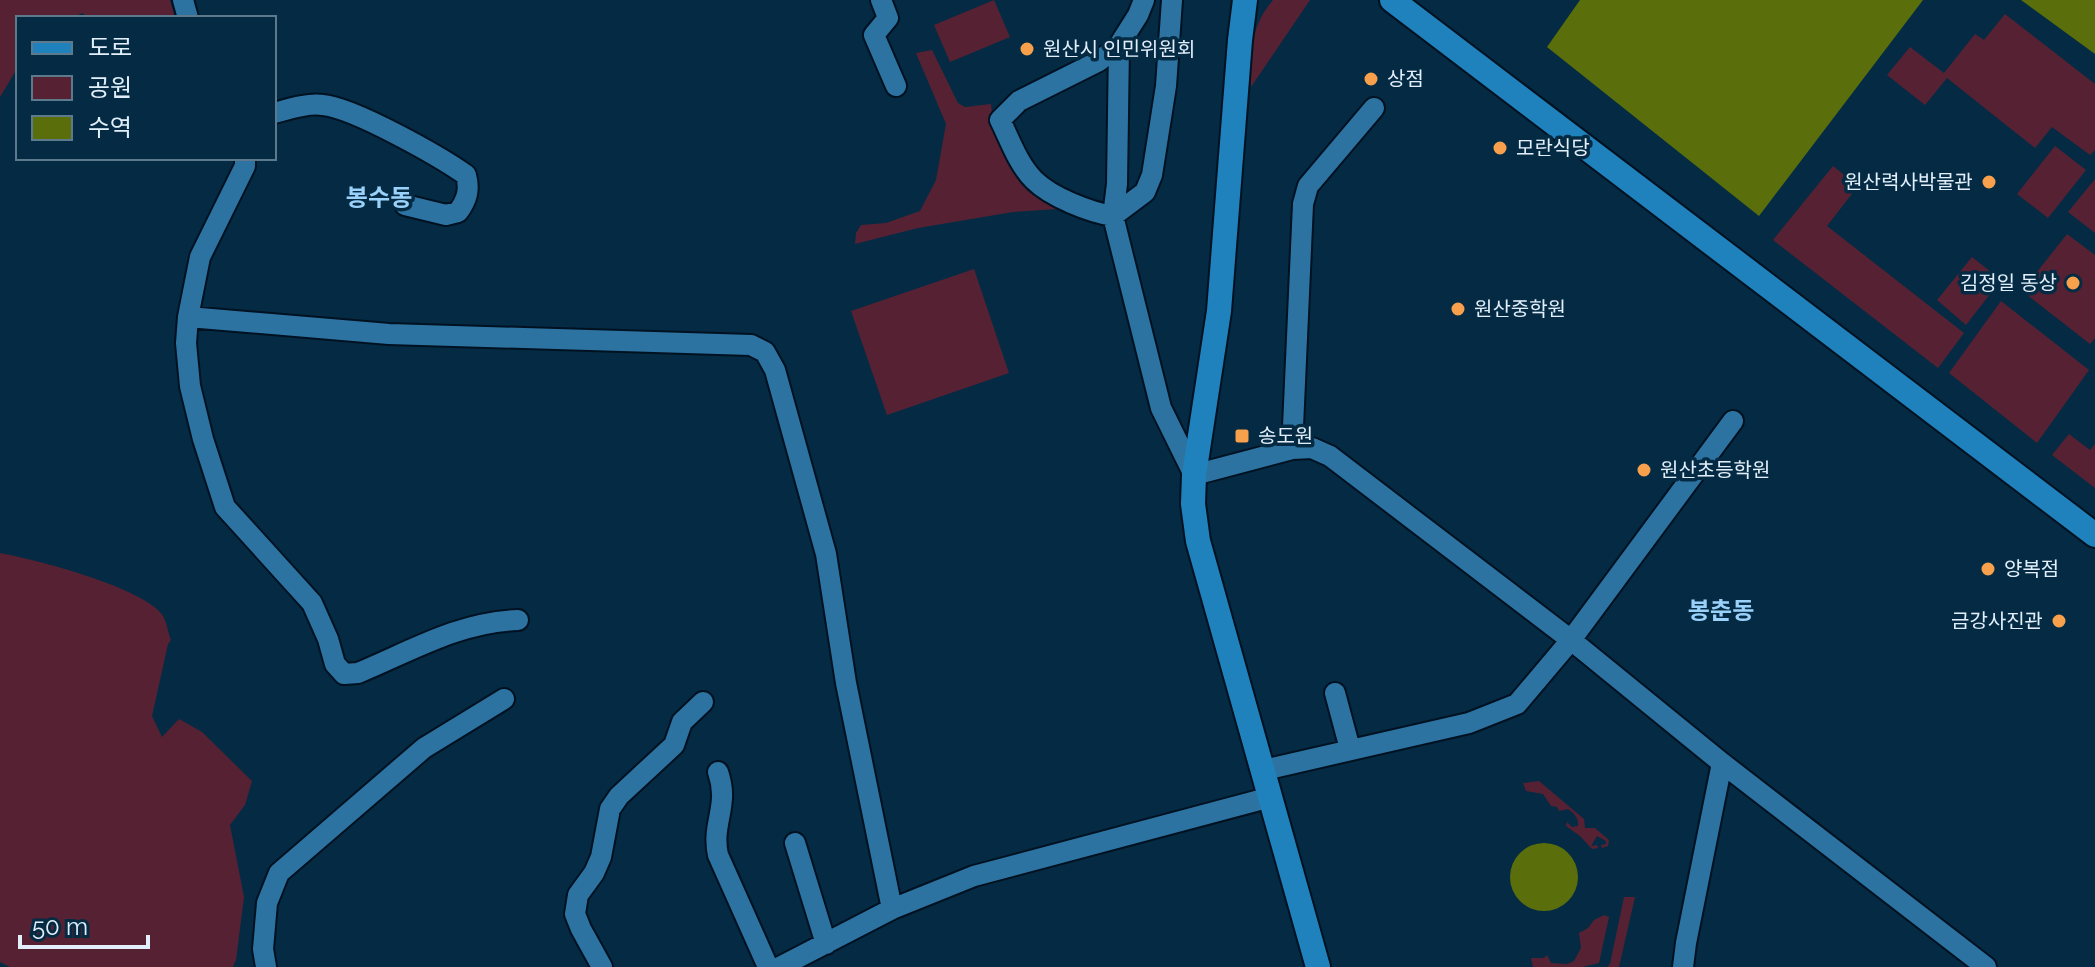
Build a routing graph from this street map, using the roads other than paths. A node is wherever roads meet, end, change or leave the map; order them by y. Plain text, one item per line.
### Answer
1 (881, 0) edge
2 (1144, 0) edge
3 (1172, 0) edge
4 (1245, 0) edge
5 (1392, 0) edge
6 (1119, 45) junction
7 (896, 86) dead end
8 (1374, 108) dead end
9 (276, 113) edge
10 (245, 160) edge
11 (405, 205) dead end
12 (1113, 216) junction
13 (188, 317) junction
14 (1733, 421) dead end
15 (1292, 449) junction
16 (1194, 475) junction
17 (2095, 535) edge
18 (518, 620) dead end
19 (1571, 640) junction
20 (1335, 693) dead end
21 (504, 699) dead end
22 (703, 702) dead end
23 (1350, 749) junction
24 (1722, 763) junction
25 (1264, 770) junction
26 (718, 772) dead end
27 (1271, 797) junction
28 (795, 843) dead end
29 (892, 909) junction
30 (826, 944) junction
31 (266, 967) edge
32 (602, 967) edge
33 (768, 967) edge
34 (780, 967) edge
35 (1318, 967) edge
36 (1683, 967) edge
37 (1986, 967) edge

1 - 7 street
2 - 6 street
3 - 12 street
4 - 16 main road
5 - 17 main road
6 - 12 street
6 - 12 street
8 - 15 street
9 - 11 street
10 - 13 street
12 - 16 street
13 - 18 street
13 - 29 street
14 - 19 street
15 - 16 street
15 - 19 street
16 - 25 main road
19 - 23 street
19 - 24 street
20 - 23 street
21 - 31 street
22 - 32 street
23 - 25 street
24 - 36 street
24 - 37 street
25 - 27 main road
26 - 33 street
27 - 29 street
27 - 35 main road
28 - 30 street
29 - 30 street
30 - 34 street

